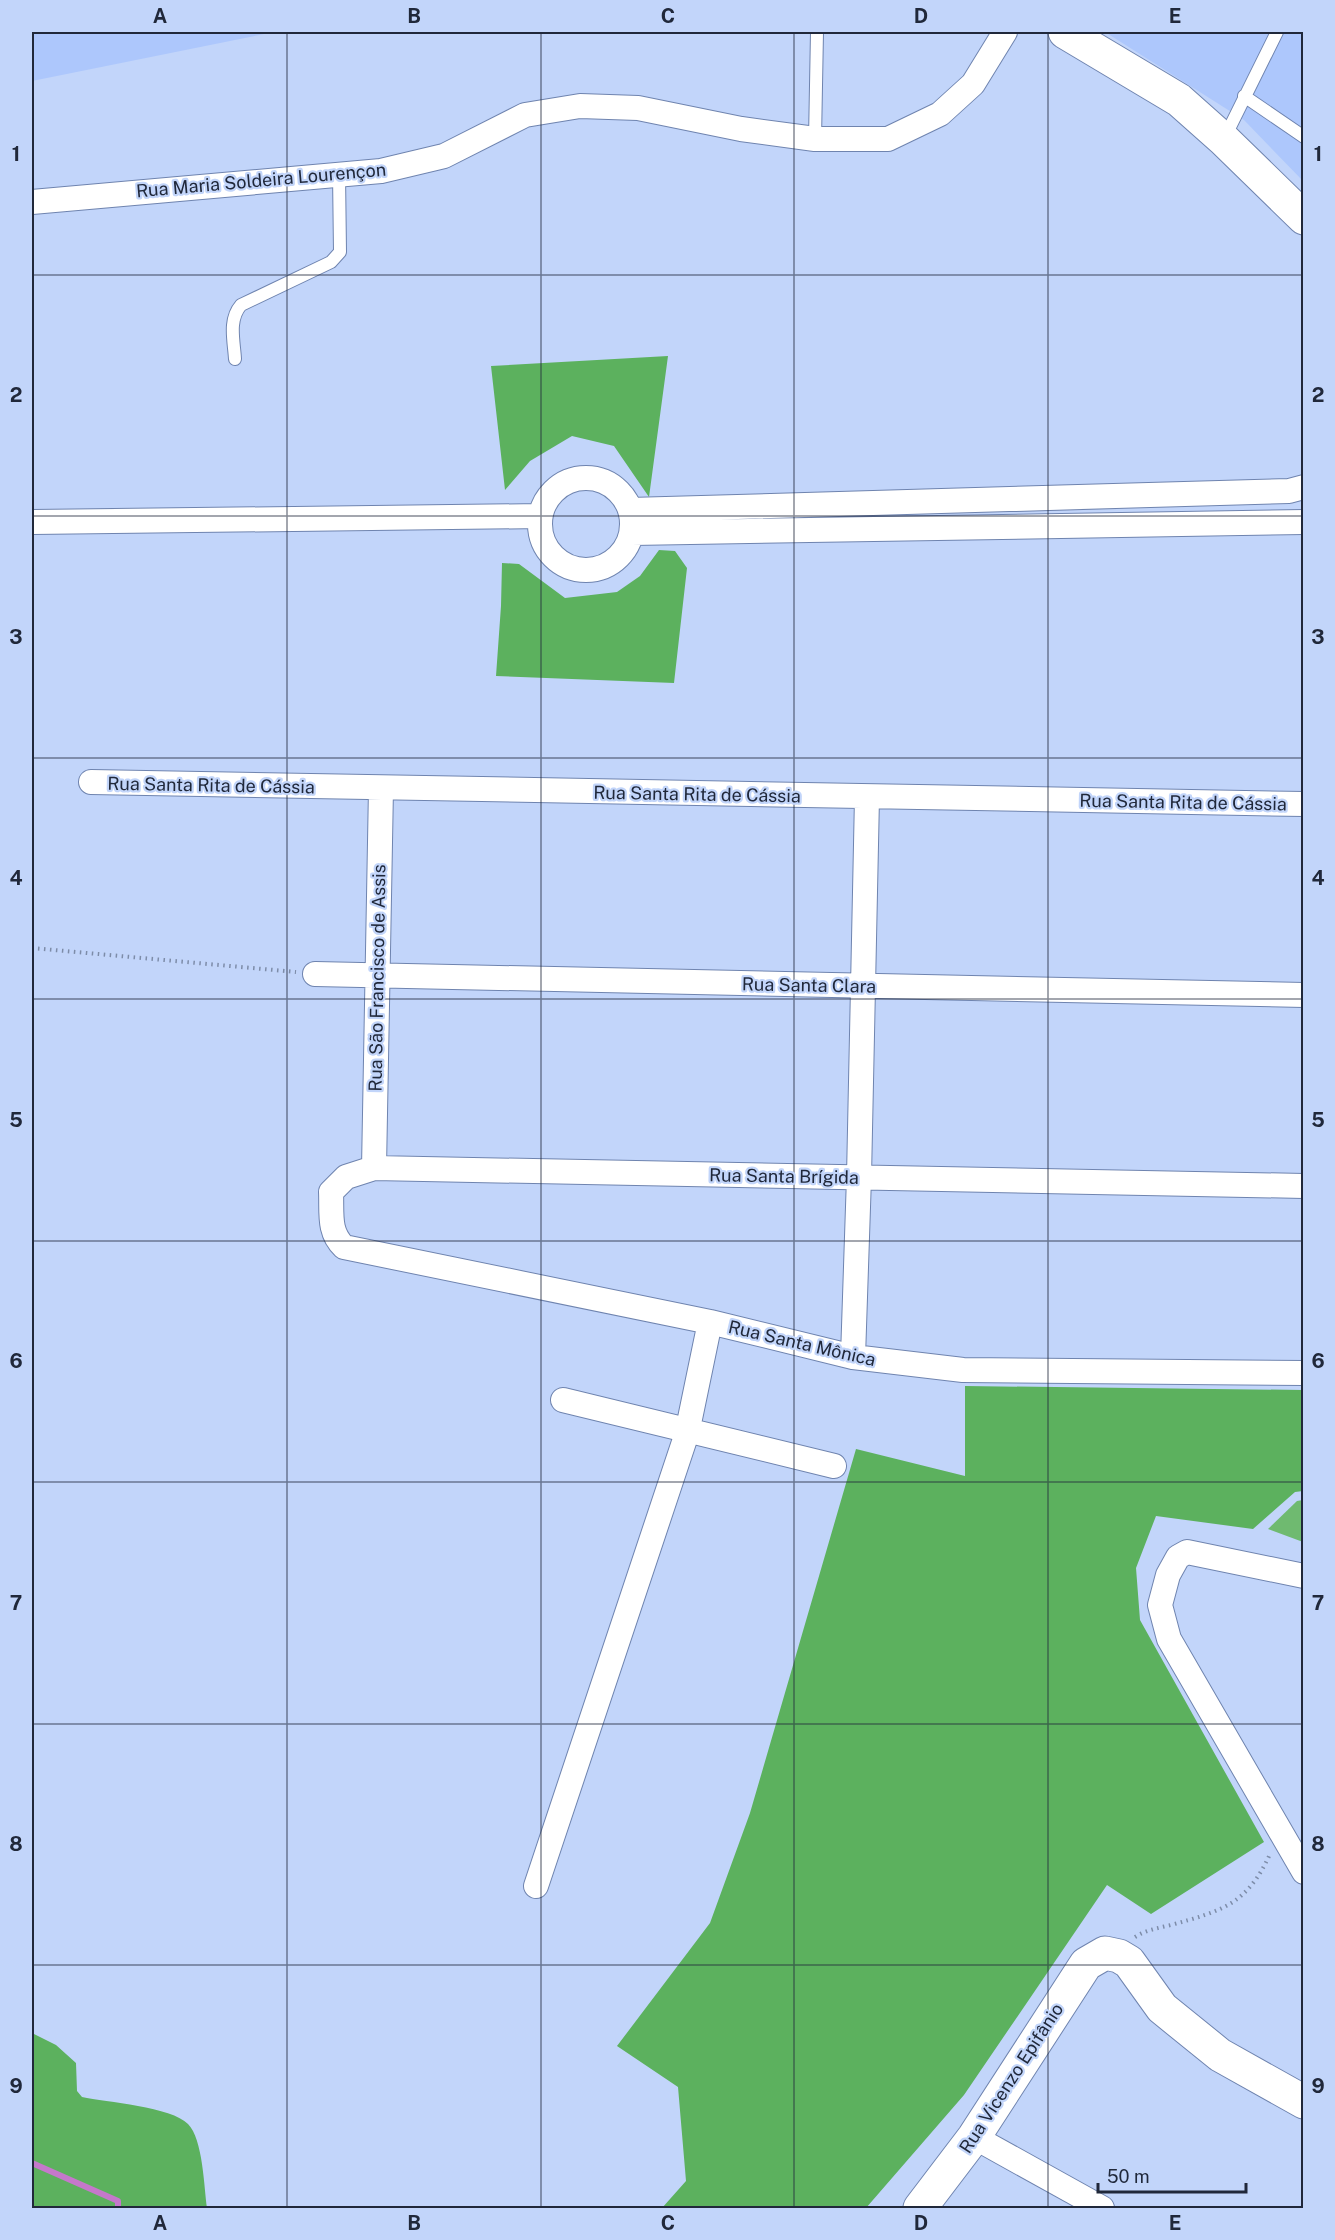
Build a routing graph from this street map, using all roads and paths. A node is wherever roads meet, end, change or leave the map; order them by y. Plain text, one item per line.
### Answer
1 (817, 32) edge
2 (1005, 32) edge
3 (1277, 32) edge
4 (1080, 35) edge
5 (1244, 96) junction
6 (1304, 136) edge
7 (815, 139) junction
8 (1224, 140) junction
9 (339, 174) junction
10 (32, 202) edge
11 (1304, 218) edge
12 (235, 359) dead end
13 (1304, 486) edge
14 (540, 516) junction
15 (631, 521) junction
16 (32, 522) edge
17 (1304, 522) edge
18 (91, 782) dead end
19 (381, 788) junction
20 (867, 797) junction
21 (1304, 804) edge
22 (32, 948) edge
23 (315, 974) joint
24 (377, 977) junction
25 (864, 987) junction
26 (1304, 995) edge
27 (374, 1168) junction
28 (859, 1177) junction
29 (1304, 1186) edge
30 (344, 1247) joint
31 (710, 1322) junction
32 (853, 1357) junction
33 (1304, 1373) edge
34 (563, 1400) dead end
35 (687, 1431) junction
36 (834, 1466) dead end
37 (1304, 1576) edge
38 (1278, 1827) junction
39 (1304, 1872) edge
40 (536, 1886) dead end
41 (1105, 1953) junction
42 (1304, 2102) edge
43 (974, 2137) junction
44 (920, 2208) edge
45 (1102, 2208) edge

1 - 7 lane
2 - 7 street, Rua Maria Soldeira Lourençon
3 - 5 lane
4 - 8 street
5 - 6 lane
5 - 8 lane
7 - 9 street, Rua Maria Soldeira Lourençon
8 - 11 street
9 - 10 street, Rua Maria Soldeira Lourençon
9 - 12 lane
13 - 15 street
14 - 15 street
14 - 15 street
14 - 16 street
15 - 17 street
18 - 19 street, Rua Santa Rita de Cássia
19 - 20 street, Rua Santa Rita de Cássia
19 - 24 street, Rua São Francisco de Assis
20 - 21 street, Rua Santa Rita de Cássia
20 - 25 street
22 - 23 path
23 - 24 street, Rua Santa Clara
24 - 25 street, Rua Santa Clara
24 - 27 street, Rua São Francisco de Assis
25 - 26 street, Rua Santa Clara
25 - 28 street
27 - 28 street, Rua Santa Brígida
27 - 30 street, Rua Santa Brígida
28 - 29 street, Rua Santa Brígida
28 - 32 street
30 - 31 street, Rua Santa Mônica
31 - 32 street, Rua Santa Mônica
31 - 35 street
32 - 33 street, Rua Santa Mônica
34 - 35 street
35 - 36 street
35 - 40 street
37 - 38 street
38 - 39 street
38 - 41 path
41 - 42 street
41 - 43 street, Rua Vicenzo Epifânio
43 - 44 street, Rua Vicenzo Epifânio
43 - 45 street

